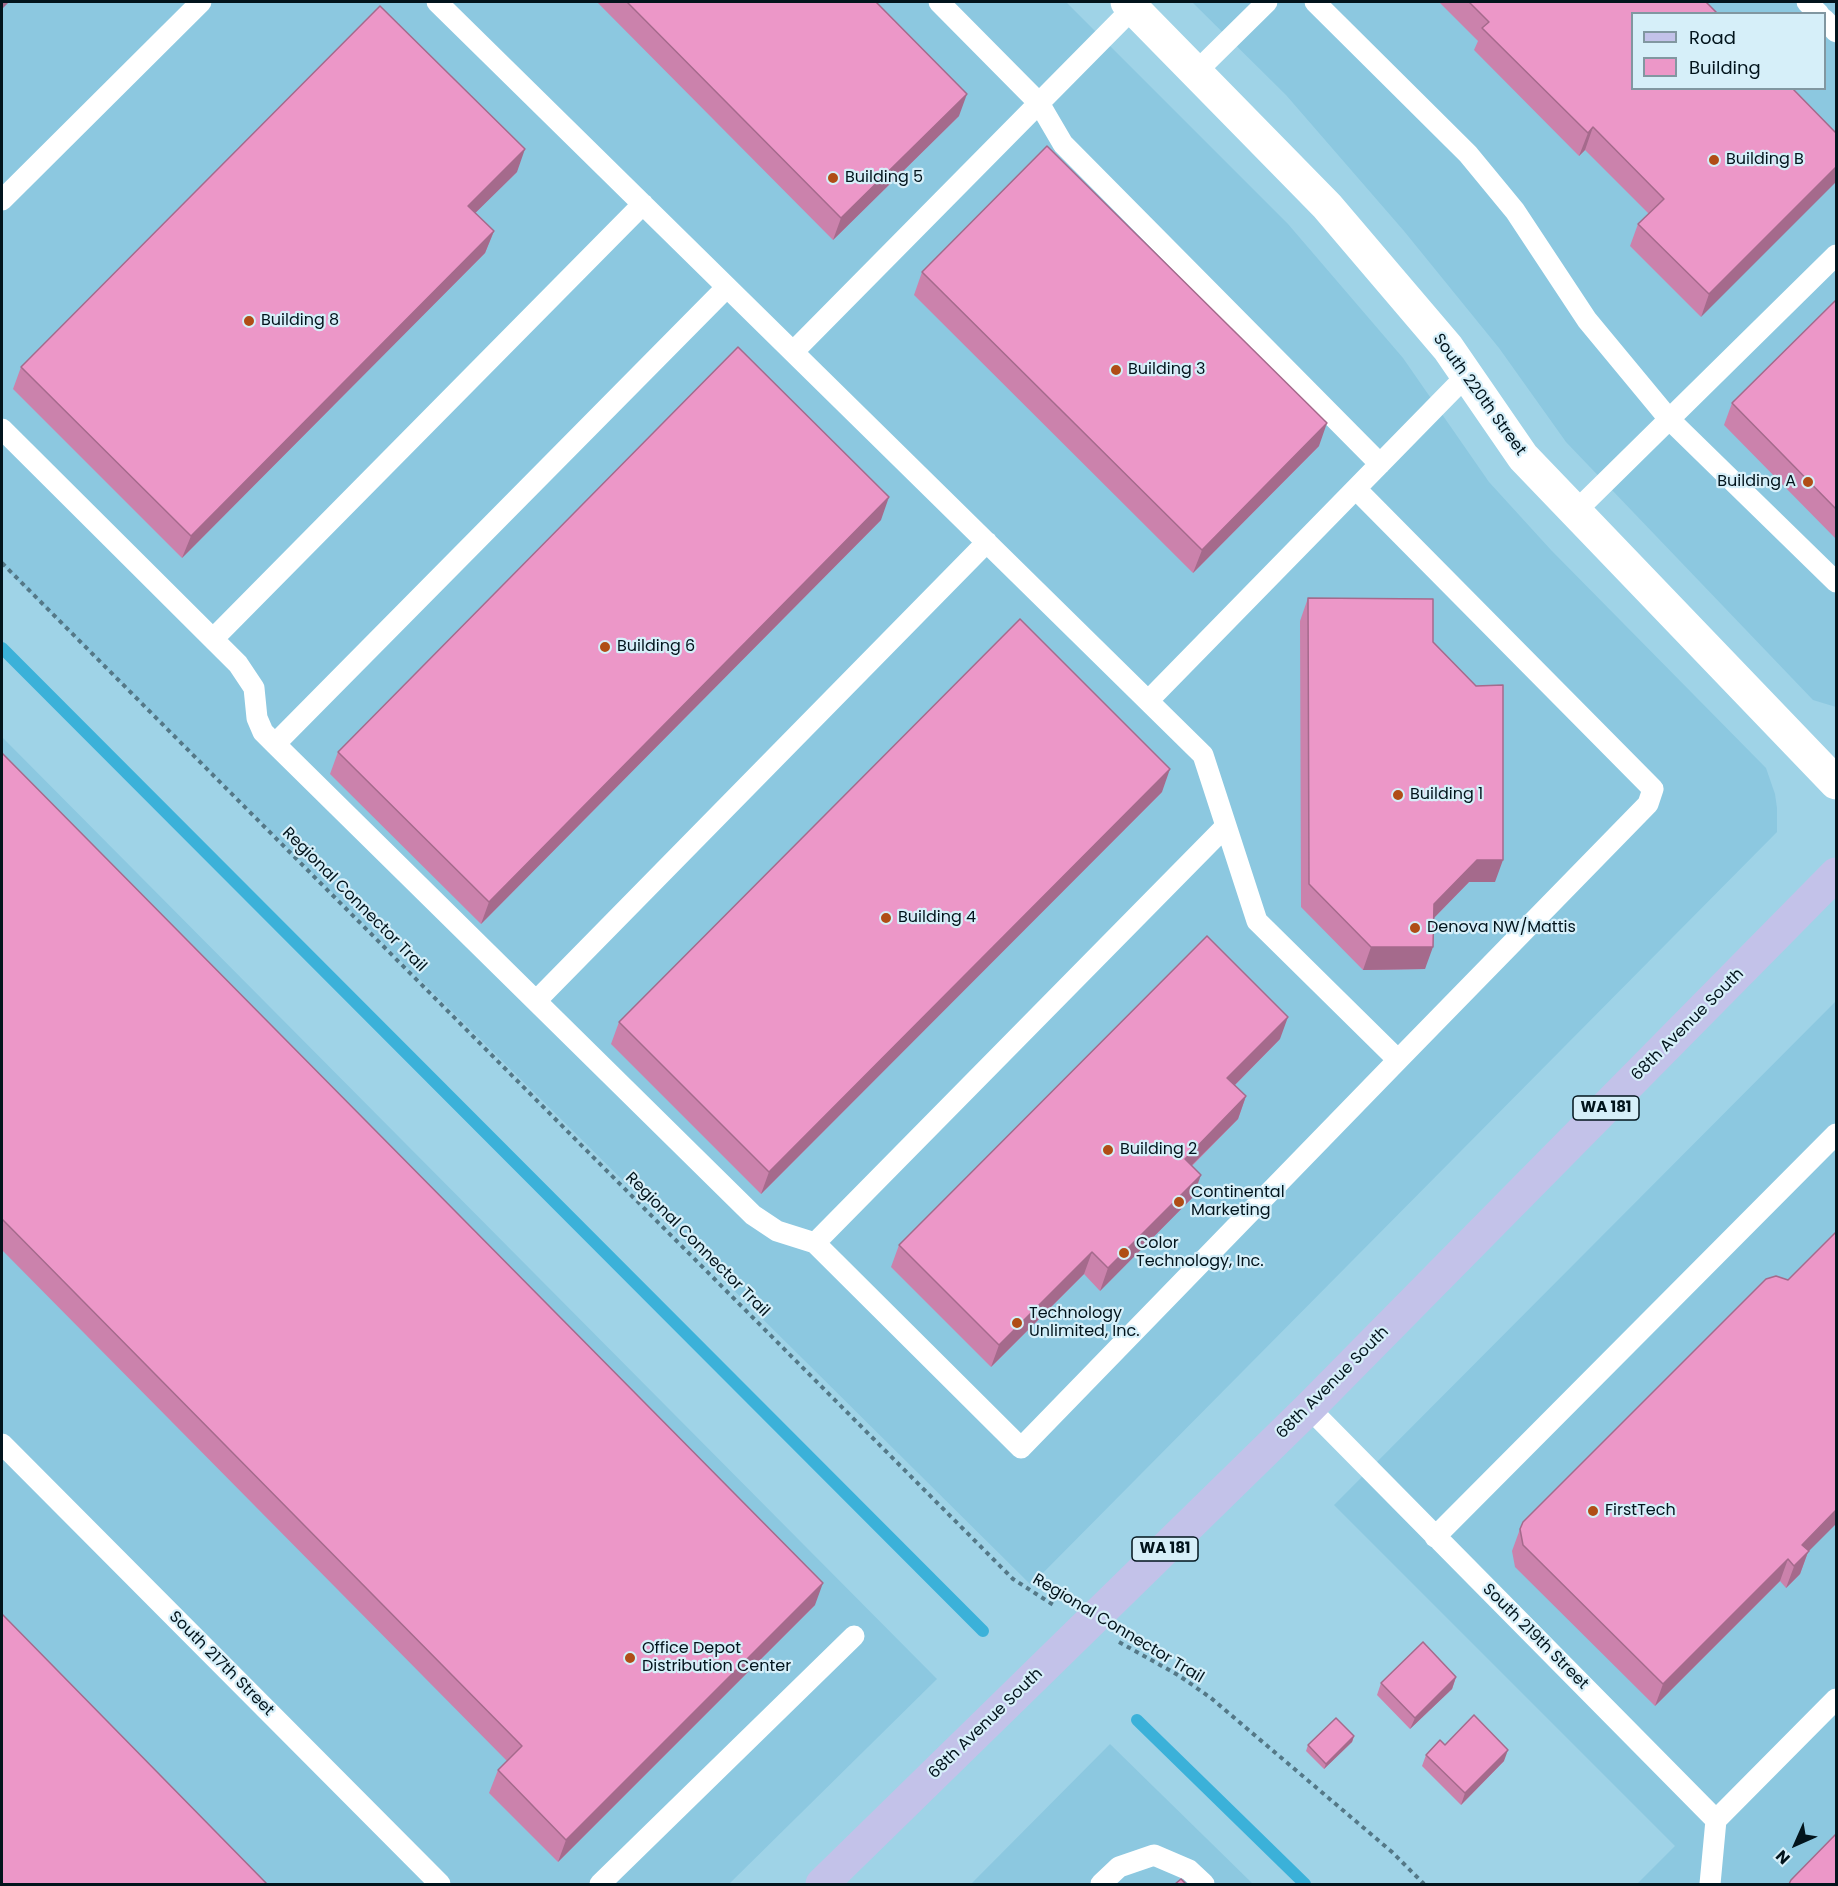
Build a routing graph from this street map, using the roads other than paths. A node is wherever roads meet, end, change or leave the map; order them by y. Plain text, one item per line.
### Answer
1 (201, 2) edge
2 (437, 2) edge
3 (939, 2) edge
4 (1268, 2) edge
5 (1315, 2) edge
6 (1130, 5) edge
7 (1196, 72) junction
8 (1039, 103) junction
9 (2, 200) edge
10 (643, 204) junction
11 (1836, 255) edge
12 (727, 287) junction
13 (793, 352) junction
14 (1466, 376) junction
15 (1670, 419) junction
16 (2, 429) edge
17 (1380, 464) junction
18 (1356, 489) junction
19 (1575, 512) junction
20 (987, 543) junction
21 (1836, 582) edge
22 (213, 639) junction
23 (1148, 701) junction
24 (275, 744) junction
25 (1836, 783) edge
26 (1226, 826) junction
27 (1836, 874) edge
28 (536, 1001) junction
29 (1398, 1060) junction
30 (1836, 1134) edge
31 (815, 1244) junction
32 (1309, 1408) junction
33 (2, 1444) edge
34 (1435, 1537) junction
35 (854, 1636) dead end
36 (1836, 1699) edge
37 (1716, 1820) junction
38 (440, 1884) edge
39 (600, 1884) edge
40 (822, 1884) edge
41 (1101, 1884) edge
42 (1204, 1884) edge
43 (1710, 1884) edge

1 - 9 lane
2 - 10 lane
3 - 8 lane
4 - 7 lane
5 - 15 lane
6 - 7 street, South 220th Street
6 - 8 lane
7 - 14 street, South 220th Street
8 - 13 lane
8 - 17 lane
10 - 12 lane
10 - 22 lane
11 - 15 lane
12 - 13 lane
12 - 24 lane
13 - 20 lane
14 - 17 lane
14 - 19 street, South 220th Street
15 - 19 lane
15 - 21 lane
16 - 22 lane
17 - 18 lane
18 - 23 lane
18 - 29 lane
19 - 25 street, South 220th Street
20 - 23 lane
20 - 28 lane
22 - 24 lane
23 - 26 lane
24 - 28 lane
26 - 29 lane
26 - 31 lane
27 - 32 main road, 68th Avenue South / WA 181
28 - 31 lane
29 - 31 lane
30 - 34 lane
32 - 34 lane, South 219th Street
32 - 40 main road, 68th Avenue South / WA 181
33 - 38 lane, South 217th Street
34 - 37 lane, South 219th Street
35 - 39 lane
36 - 37 lane
37 - 43 lane
41 - 42 lane

